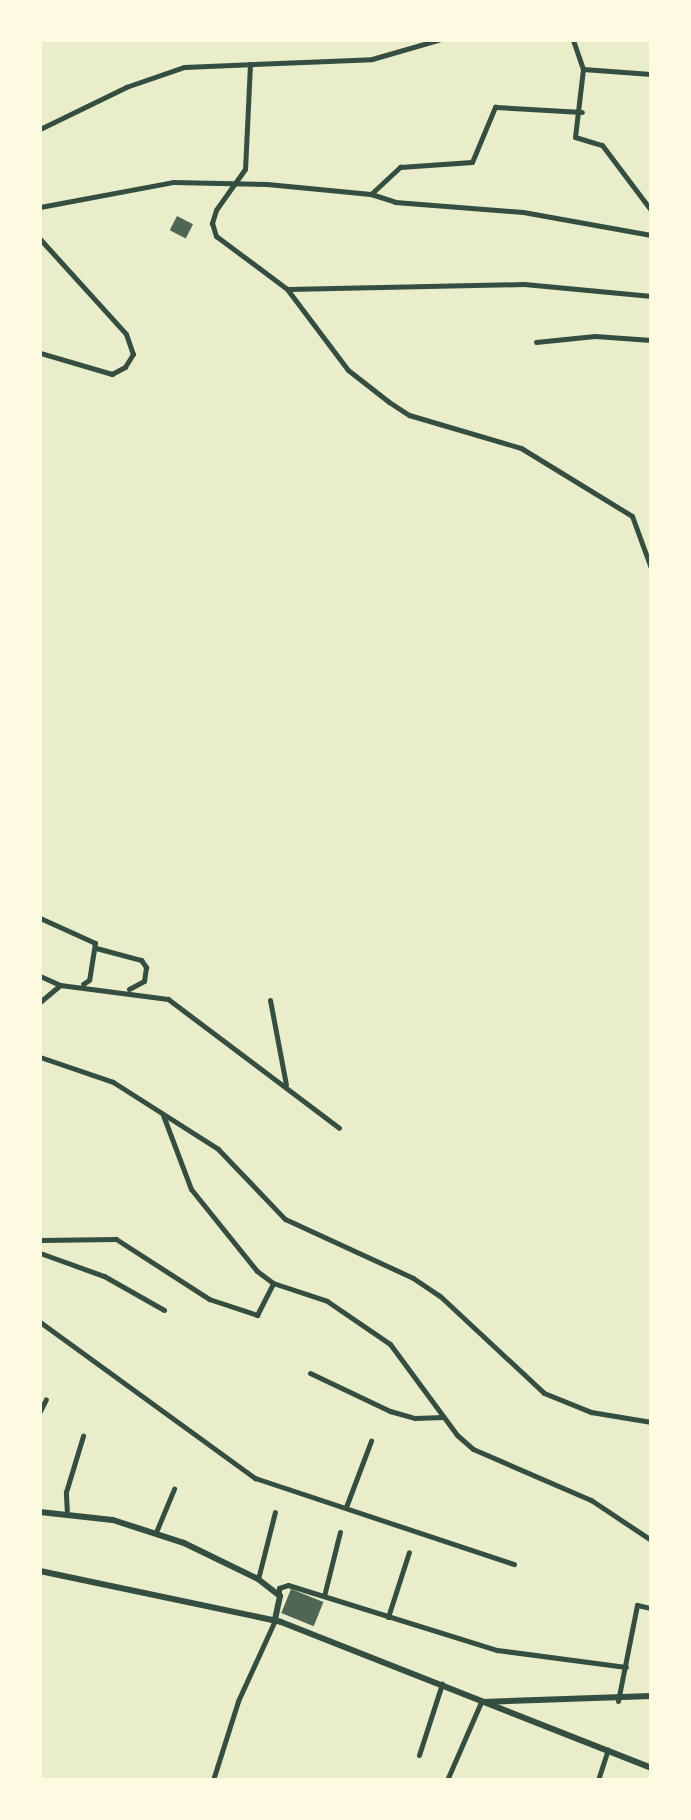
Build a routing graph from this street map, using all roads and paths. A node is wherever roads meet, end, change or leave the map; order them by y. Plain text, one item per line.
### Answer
1 (438, 40) edge
2 (573, 40) edge
3 (250, 64) junction
4 (583, 69) junction
5 (651, 74) edge
6 (582, 112) junction
7 (40, 129) edge
8 (230, 185) junction
9 (371, 194) junction
10 (40, 207) edge
11 (651, 210) edge
12 (651, 235) edge
13 (40, 239) edge
14 (287, 289) junction
15 (651, 296) edge
16 (651, 340) edge
17 (536, 342) dead end
18 (40, 353) edge
19 (651, 568) edge
20 (40, 918) edge
21 (96, 948) junction
22 (40, 976) edge
23 (60, 985) junction
24 (79, 986) junction
25 (124, 991) junction
26 (270, 1000) dead end
27 (40, 1002) edge
28 (40, 1057) edge
29 (286, 1087) junction
30 (163, 1114) junction
31 (339, 1128) dead end
32 (40, 1240) edge
33 (40, 1253) edge
34 (273, 1283) junction
35 (164, 1310) dead end
36 (40, 1322) edge
37 (310, 1373) dead end
38 (46, 1399) dead end
39 (40, 1411) edge
40 (443, 1417) junction
41 (651, 1422) edge
42 (83, 1436) dead end
43 (371, 1441) dead end
44 (174, 1489) dead end
45 (346, 1507) junction
46 (40, 1512) edge
47 (275, 1512) dead end
48 (67, 1514) junction
49 (156, 1532) junction
50 (340, 1532) dead end
51 (651, 1540) edge
52 (409, 1552) dead end
53 (514, 1564) dead end
54 (40, 1571) edge
55 (258, 1579) junction
56 (280, 1596) junction
57 (324, 1596) junction
58 (650, 1608) edge
59 (388, 1617) junction
60 (275, 1620) junction
61 (626, 1667) junction
62 (442, 1683) junction
63 (651, 1696) edge
64 (618, 1701) junction
65 (481, 1702) junction
66 (608, 1750) junction
67 (419, 1755) dead end
68 (651, 1768) edge
69 (213, 1780) edge
70 (447, 1780) edge
71 (598, 1780) edge

1 - 3 street
2 - 4 street
3 - 7 street
3 - 8 street
4 - 5 street
4 - 6 street
6 - 9 street
6 - 11 street
8 - 9 street
8 - 10 street
8 - 14 street
9 - 12 street
13 - 18 street
14 - 15 street
14 - 19 street
16 - 17 street
20 - 21 street
21 - 24 street
21 - 25 street
22 - 23 street
23 - 24 street
23 - 27 street
24 - 25 street
25 - 29 street
26 - 29 street
28 - 30 street
29 - 31 street
30 - 34 street
30 - 41 street
32 - 34 street
33 - 35 street
34 - 40 street
36 - 45 street
37 - 40 street
38 - 39 street
40 - 51 street
42 - 48 street
43 - 45 street
44 - 49 street
45 - 53 street
46 - 48 street
47 - 55 street
48 - 49 street
49 - 55 street
50 - 57 street
52 - 59 street
54 - 60 street
55 - 56 street
56 - 57 street
56 - 60 street
57 - 59 street
58 - 61 street
59 - 61 street
60 - 62 street
60 - 69 street
61 - 64 street
62 - 65 street
62 - 67 street
63 - 64 street
64 - 65 street
65 - 66 street
65 - 70 street
66 - 68 street
66 - 71 street

